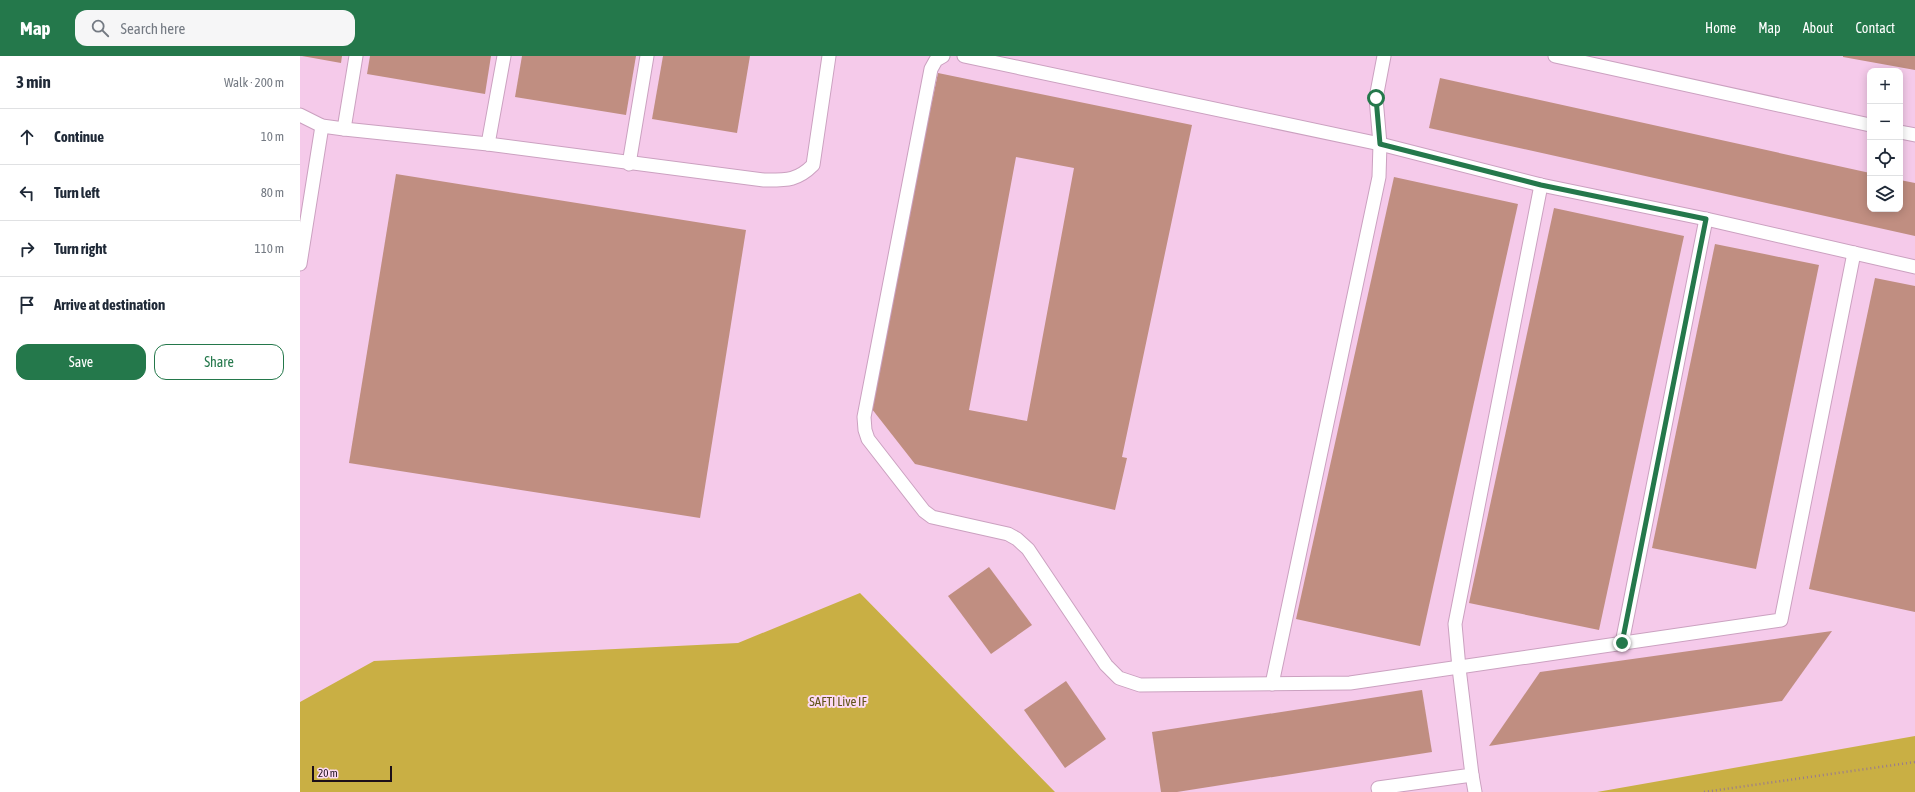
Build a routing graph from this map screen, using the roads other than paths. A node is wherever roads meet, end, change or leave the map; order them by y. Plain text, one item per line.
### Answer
1 (356, 56) edge
2 (504, 56) edge
3 (647, 56) edge
4 (829, 56) edge
5 (943, 56) edge
6 (964, 56) edge
7 (1384, 56) edge
8 (1555, 56) edge
9 (300, 115) edge
10 (1867, 124) edge
11 (322, 126) junction
12 (344, 129) junction
13 (1903, 133) edge
14 (1915, 135) edge
15 (488, 144) junction
16 (1380, 144) junction
17 (629, 164) junction
18 (1541, 185) junction
19 (1706, 219) junction
20 (1854, 253) junction
21 (300, 261) edge
22 (1915, 267) edge
23 (1622, 643) junction
24 (1458, 668) junction
25 (1272, 684) junction
26 (1472, 775) junction
27 (1379, 792) edge
28 (1475, 792) edge

1 - 12 lane
2 - 15 lane
3 - 17 lane
4 - 17 lane
5 - 25 lane
6 - 16 lane
7 - 16 lane
8 - 10 lane
9 - 11 lane
11 - 12 lane
11 - 21 lane
12 - 15 lane
13 - 14 lane
15 - 17 lane
16 - 18 lane
16 - 25 lane
18 - 19 lane
18 - 24 lane
19 - 20 lane
19 - 23 lane
20 - 22 lane
20 - 23 lane
23 - 24 lane
24 - 25 lane
24 - 26 lane
26 - 27 lane
26 - 28 lane

